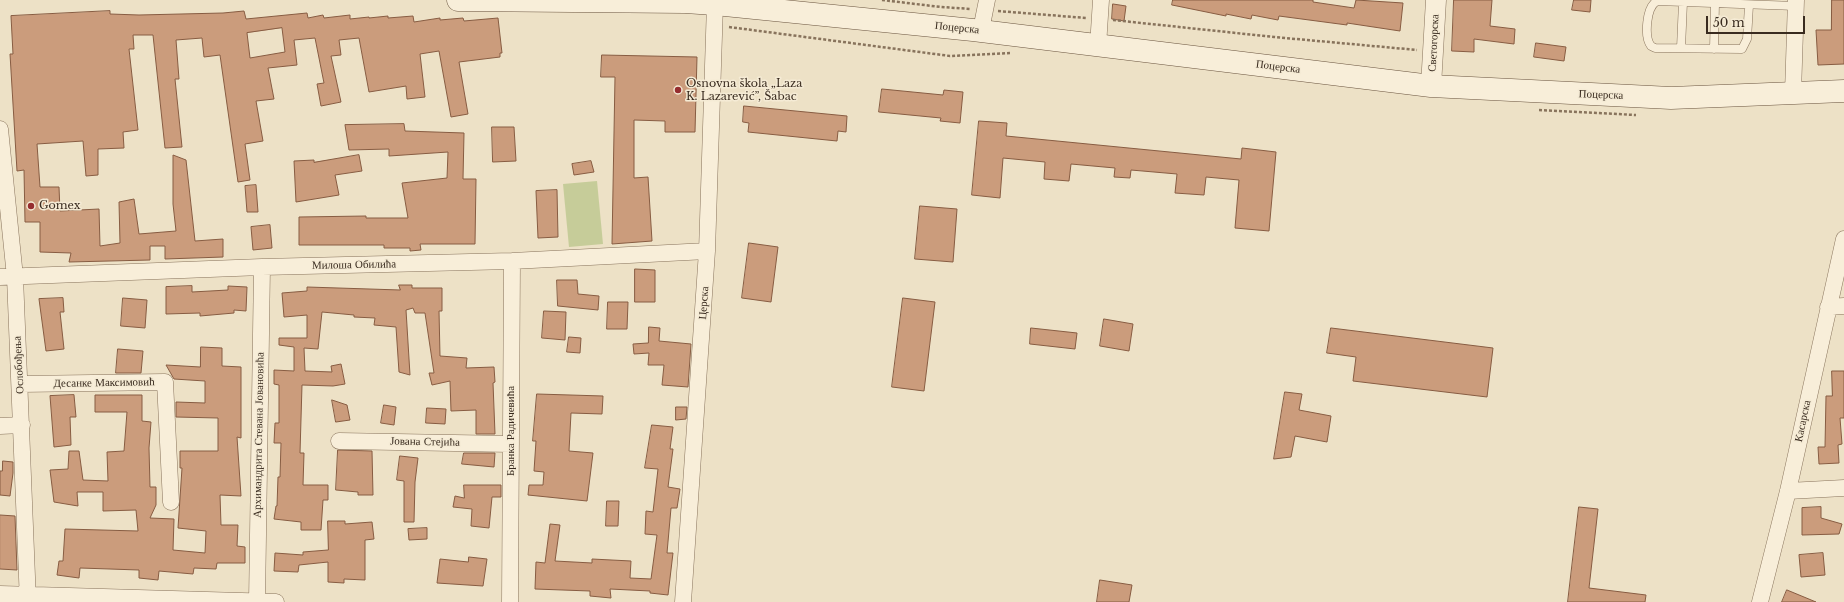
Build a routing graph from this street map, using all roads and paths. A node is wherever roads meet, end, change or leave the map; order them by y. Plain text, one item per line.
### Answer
1 (458, 0) edge
2 (882, 0) edge
3 (1101, 0) edge
4 (1436, 0) edge
5 (685, 1) edge
6 (1683, 2) junction
7 (1716, 3) junction
8 (1796, 3) edge
9 (715, 4) junction
10 (1749, 4) junction
11 (984, 13) edge
12 (1100, 19) junction
13 (1098, 46) junction
14 (1681, 48) junction
15 (1714, 48) junction
16 (1433, 51) junction
17 (1431, 86) junction
18 (1844, 91) edge
19 (1794, 93) junction
20 (0, 130) edge
21 (1844, 240) edge
22 (707, 251) junction
23 (512, 261) junction
24 (262, 267) junction
25 (7, 277) edge
26 (1844, 306) edge
27 (1828, 307) junction
28 (20, 384) junction
29 (22, 425) junction
30 (0, 426) edge
31 (339, 441) dead end
32 (511, 444) junction
33 (1844, 488) edge
34 (1788, 491) junction
35 (171, 502) dead end
36 (0, 594) edge
37 (28, 599) edge
38 (187, 601) edge
39 (257, 602) edge
40 (276, 602) edge
41 (510, 602) edge
42 (683, 602) edge
43 (1760, 602) edge

1 - 5 main road, Поцерска
2 - 11 path
3 - 12 street
4 - 16 street, Светогорска
5 - 9 main road, Поцерска
6 - 7 lane
6 - 14 lane
6 - 14 lane
7 - 10 lane
7 - 15 lane
8 - 10 lane
8 - 19 street
9 - 11 main road, Поцерска
9 - 22 street, Церска
10 - 15 lane
11 - 12 path
11 - 13 main road, Поцерска
12 - 13 street
12 - 16 path
13 - 17 main road, Поцерска
14 - 15 lane
16 - 17 street, Светогорска
17 - 19 main road, Поцерска
18 - 19 main road, Поцерска
20 - 25 street, Ослобођења
21 - 27 street, Касарска
22 - 23 street, Милоша Обилића
22 - 42 street, Церска
23 - 24 street, Милоша Обилића
23 - 32 street, Бранка Радичевића
24 - 25 street, Милоша Обилића
24 - 39 street, Архимандрита Стевана Јовановића
25 - 28 street, Ослобођења
26 - 27 street
27 - 34 street, Касарска
28 - 29 street, Ослобођења
28 - 35 street, Десанке Максимовић
29 - 30 street
29 - 37 street, Ослобођења
31 - 32 street, Јована Стејића
32 - 41 street, Бранка Радичевића
33 - 34 street
34 - 43 street, Касарска
36 - 37 street
37 - 38 street
38 - 39 street
39 - 40 street

